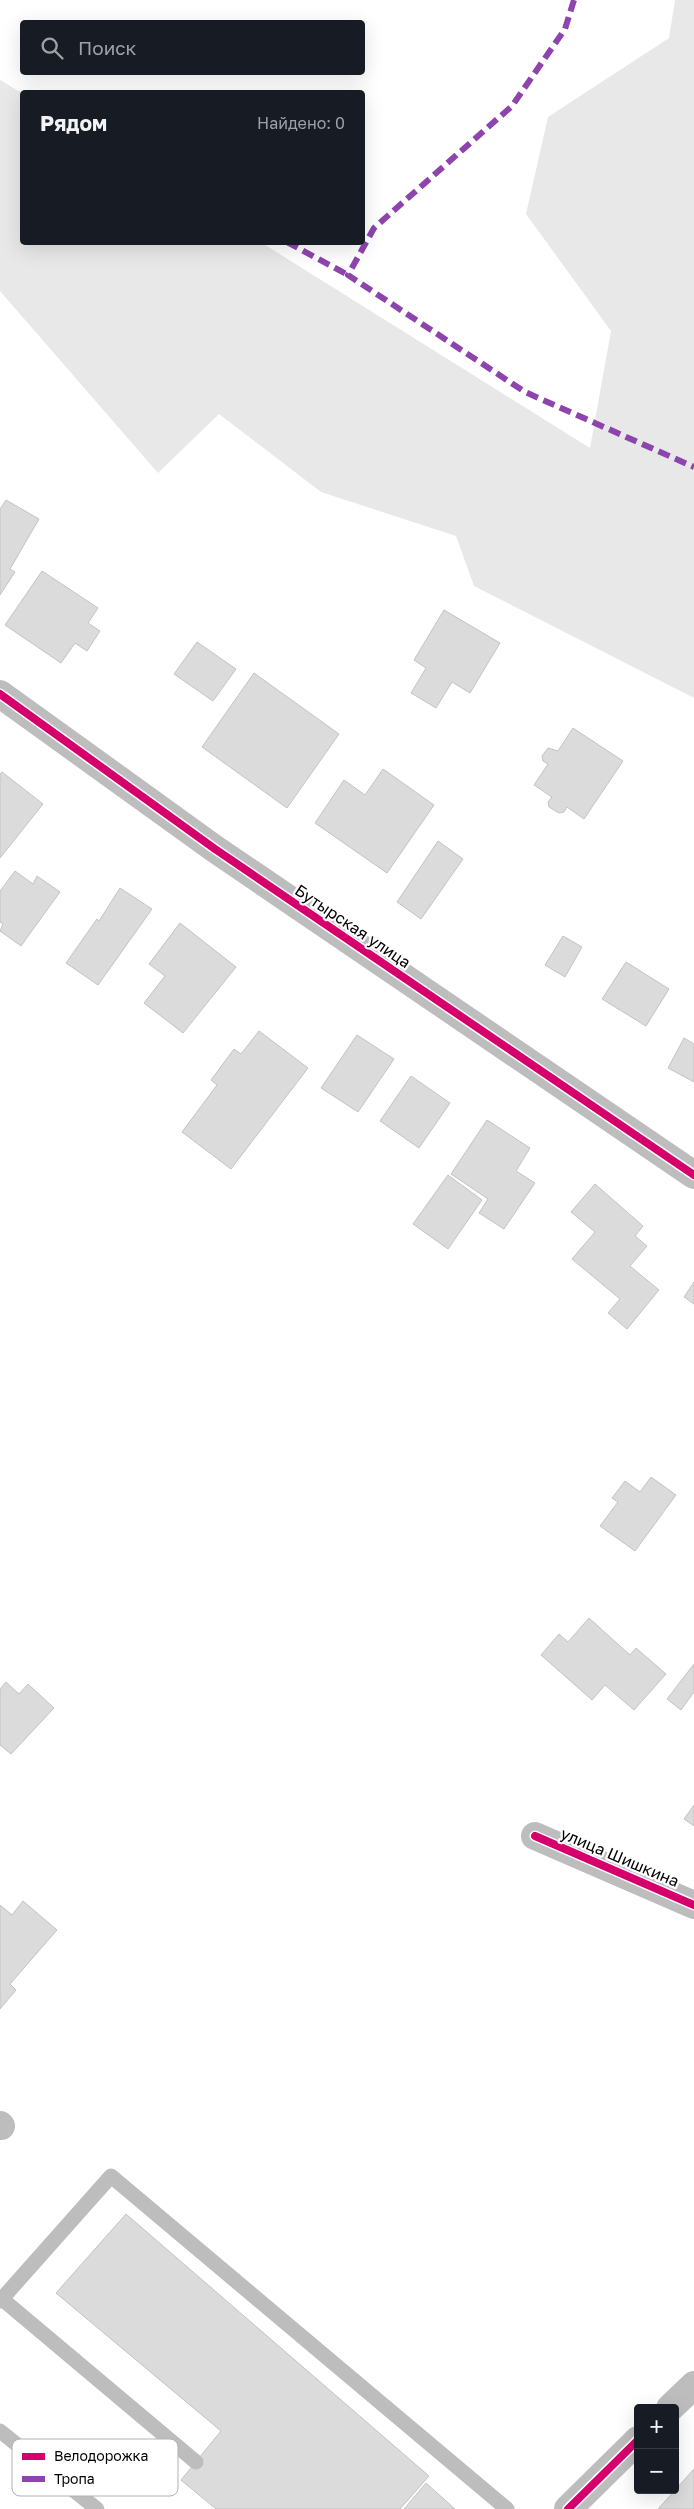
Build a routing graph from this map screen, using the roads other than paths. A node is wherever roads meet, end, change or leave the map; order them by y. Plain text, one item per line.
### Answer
1 (0, 694) edge
2 (694, 1175) edge
3 (535, 1836) dead end
4 (694, 1904) edge
5 (1, 2300) edge
6 (694, 2384) edge
7 (674, 2404) edge
8 (0, 2431) edge
9 (168, 2439) edge
10 (12, 2441) edge
11 (634, 2444) edge
12 (178, 2447) edge
13 (196, 2462) dead end
14 (81, 2496) edge
15 (97, 2509) edge
16 (507, 2509) edge
17 (568, 2509) edge

1 - 2 street, Бутырская улица
3 - 4 street, улица Шишкина
5 - 9 lane
5 - 16 lane
6 - 7 street
8 - 10 lane
11 - 17 street
12 - 13 lane
14 - 15 lane

